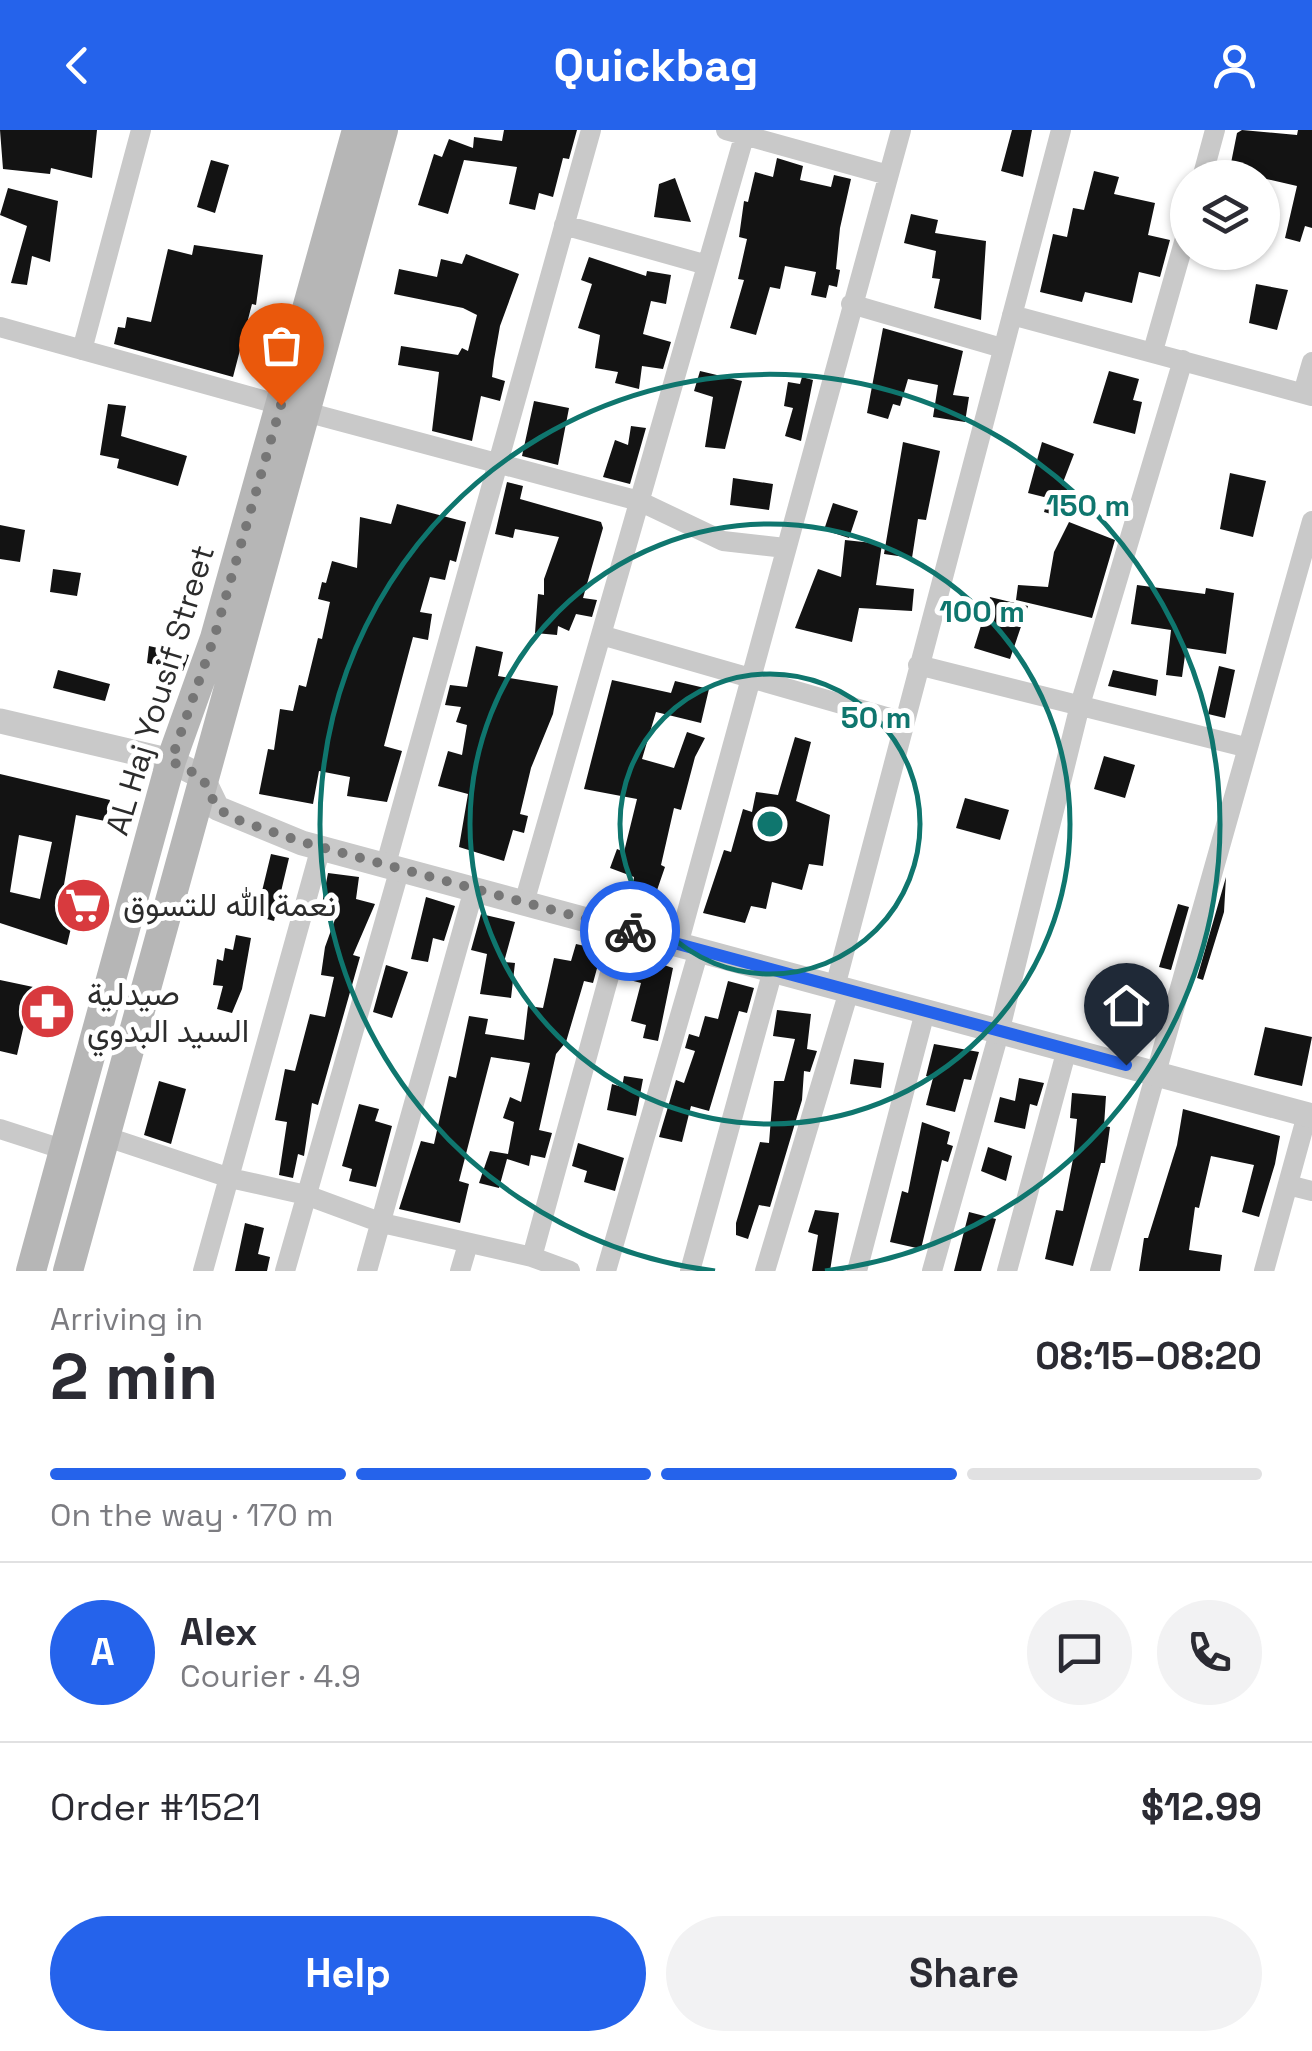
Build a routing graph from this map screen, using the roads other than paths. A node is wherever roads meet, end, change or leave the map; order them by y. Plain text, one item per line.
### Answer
1 (141, 130) edge
2 (357, 130) edge
3 (383, 130) edge
4 (591, 130) edge
5 (901, 130) edge
6 (1061, 130) edge
7 (1215, 130) edge
8 (739, 132) edge
9 (1207, 160) edge
10 (888, 174) junction
11 (564, 225) junction
12 (707, 265) junction
13 (1176, 270) edge
14 (852, 304) junction
15 (1012, 315) junction
16 (0, 327) edge
17 (1002, 348) junction
18 (82, 350) junction
19 (1153, 351) junction
20 (1183, 360) junction
21 (1312, 362) edge
22 (1308, 394) edge
23 (292, 408) junction
24 (496, 466) junction
25 (639, 502) junction
26 (1312, 521) edge
27 (786, 548) junction
28 (601, 635) junction
29 (918, 665) junction
30 (751, 678) junction
31 (1080, 704) junction
32 (0, 721) edge
33 (904, 722) junction
34 (1246, 747) junction
35 (171, 761) junction
36 (202, 777) junction
37 (321, 848) junction
38 (393, 866) junction
39 (474, 889) junction
40 (524, 903) junction
41 (622, 929) junction
42 (688, 947) junction
43 (773, 970) junction
44 (842, 989) junction
45 (925, 1012) junction
46 (998, 1033) junction
47 (1067, 1050) junction
48 (1155, 1073) junction
49 (1310, 1116) edge
50 (0, 1129) edge
51 (107, 1137) junction
52 (65, 1150) junction
53 (230, 1178) junction
54 (1288, 1185) junction
55 (1312, 1191) edge
56 (306, 1195) junction
57 (382, 1223) junction
58 (468, 1244) junction
59 (532, 1257) junction
60 (31, 1271) edge
61 (68, 1271) edge
62 (203, 1271) edge
63 (285, 1271) edge
64 (367, 1271) edge
65 (460, 1271) edge
66 (570, 1271) edge
67 (606, 1271) edge
68 (690, 1271) edge
69 (766, 1271) edge
70 (857, 1271) edge
71 (932, 1271) edge
72 (1007, 1271) edge
73 (1100, 1271) edge
74 (1264, 1271) edge

1 - 18 street
2 - 23 main road, AL Haj Yousif Street
3 - 23 main road, AL Haj Yousif Street
4 - 11 street
5 - 10 street
6 - 15 street
7 - 9 street
8 - 10 street
8 - 12 street
10 - 14 street
11 - 12 street
11 - 24 street
12 - 25 street
13 - 19 street
14 - 17 street
14 - 27 street
15 - 17 street
15 - 19 street
16 - 18 street
17 - 29 street
18 - 23 street
19 - 20 street
20 - 22 street
20 - 31 street
21 - 22 street
23 - 24 street
23 - 35 main road, AL Haj Yousif Street
23 - 36 main road, AL Haj Yousif Street
24 - 25 street
24 - 38 street
25 - 27 street
25 - 28 street
26 - 34 street
27 - 30 street
28 - 30 street
28 - 40 street
29 - 31 street
29 - 33 street
30 - 33 street
30 - 42 street
31 - 34 street
31 - 46 street
32 - 35 street
33 - 44 street
34 - 48 street
35 - 36 street
35 - 52 main road, AL Haj Yousif Street
36 - 37 street
36 - 51 main road, AL Haj Yousif Street
37 - 38 street
37 - 53 street
38 - 39 street
38 - 56 street
39 - 40 street
39 - 57 street
40 - 41 street
41 - 42 street
41 - 59 street
42 - 43 street
42 - 67 street
43 - 44 street
43 - 68 street
44 - 45 street
44 - 69 street
45 - 46 street
45 - 70 street
46 - 47 street
46 - 71 street
47 - 48 street
47 - 72 street
48 - 49 street
48 - 73 street
49 - 54 street
50 - 52 street
51 - 53 street
51 - 61 main road, AL Haj Yousif Street
52 - 60 main road, AL Haj Yousif Street
53 - 56 street
53 - 62 street
54 - 55 street
54 - 74 street
56 - 57 street
56 - 63 street
57 - 58 street
57 - 64 street
58 - 59 street
58 - 65 street
59 - 66 street

